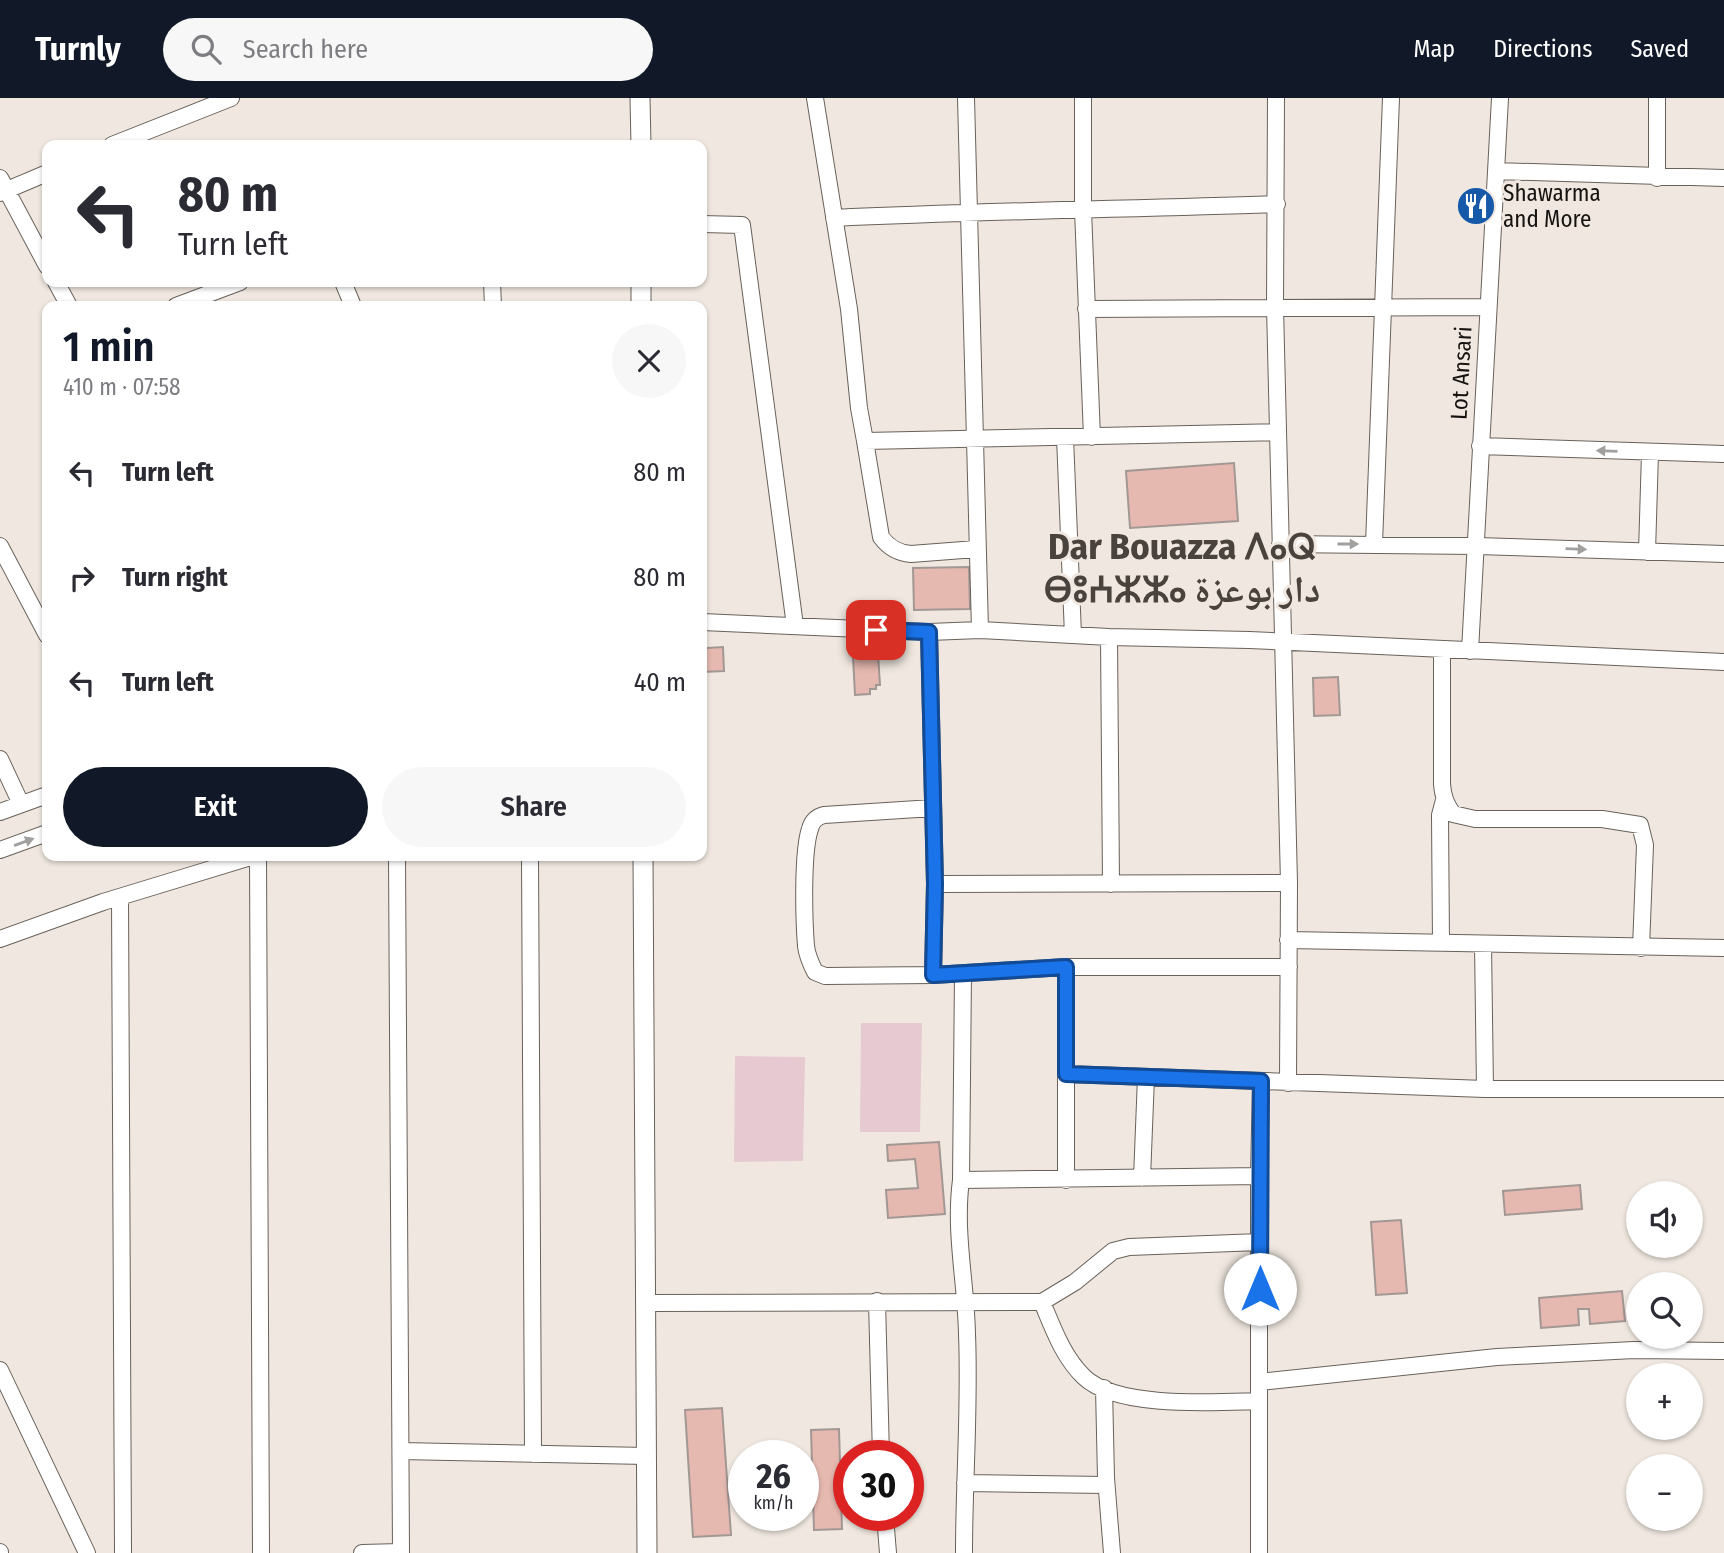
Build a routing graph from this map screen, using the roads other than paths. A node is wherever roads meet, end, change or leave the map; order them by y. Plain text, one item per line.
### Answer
1 (230, 98) edge
2 (640, 98) edge
3 (815, 98) edge
4 (966, 98) edge
5 (1083, 98) edge
6 (1276, 98) edge
7 (1391, 98) edge
8 (1500, 98) edge
9 (1657, 98) edge
10 (125, 140) edge
11 (641, 140) edge
12 (1496, 171) junction
13 (42, 175) edge
14 (1657, 178) junction
15 (1724, 178) edge
16 (2, 187) edge
17 (1277, 204) junction
18 (968, 211) junction
19 (1083, 211) junction
20 (834, 218) junction
21 (707, 224) edge
22 (42, 256) edge
23 (227, 287) edge
24 (189, 301) edge
25 (1275, 307) junction
26 (1488, 307) junction
27 (1382, 308) junction
28 (1086, 309) junction
29 (1278, 432) junction
30 (1092, 437) junction
31 (1065, 438) junction
32 (976, 440) junction
33 (865, 441) junction
34 (1480, 446) junction
35 (1650, 453) junction
36 (1724, 454) edge
37 (1280, 544) junction
38 (1374, 544) junction
39 (0, 546) edge
40 (1477, 546) junction
41 (976, 549) junction
42 (1647, 552) junction
43 (1724, 554) edge
44 (707, 622) edge
45 (42, 626) edge
46 (795, 626) junction
47 (980, 630) junction
48 (929, 632) junction
49 (1073, 635) junction
50 (1109, 637) junction
51 (1282, 641) junction
52 (1442, 649) junction
53 (1470, 651) junction
54 (1724, 662) edge
55 (0, 759) edge
56 (42, 797) edge
57 (1444, 800) junction
58 (21, 804) junction
59 (933, 808) junction
60 (0, 812) edge
61 (42, 835) edge
62 (0, 850) edge
63 (239, 861) edge
64 (256, 861) edge
65 (397, 861) edge
66 (530, 861) edge
67 (643, 861) edge
68 (1289, 883) junction
69 (935, 884) junction
70 (1111, 884) junction
71 (120, 897) junction
72 (0, 939) edge
73 (1288, 940) junction
74 (1441, 943) junction
75 (1483, 944) junction
76 (1641, 948) junction
77 (1724, 948) edge
78 (1066, 967) junction
79 (1289, 967) junction
80 (963, 974) junction
81 (933, 975) junction
82 (1066, 1074) junction
83 (1146, 1077) junction
84 (1261, 1081) junction
85 (1288, 1083) junction
86 (1485, 1089) junction
87 (1724, 1089) edge
88 (1259, 1177) junction
89 (1142, 1178) junction
90 (961, 1180) junction
91 (1066, 1180) junction
92 (1260, 1242) junction
93 (966, 1300) junction
94 (877, 1301) junction
95 (1042, 1302) junction
96 (646, 1303) junction
97 (1724, 1351) edge
98 (0, 1370) edge
99 (1259, 1382) junction
100 (1104, 1388) junction
101 (1259, 1401) junction
102 (881, 1440) edge
103 (401, 1451) junction
104 (533, 1454) junction
105 (647, 1456) junction
106 (965, 1483) junction
107 (1106, 1485) junction
108 (886, 1531) edge
109 (87, 1553) edge
110 (123, 1553) edge
111 (261, 1553) edge
112 (362, 1553) edge
113 (647, 1553) edge
114 (888, 1553) edge
115 (964, 1553) edge
116 (1112, 1553) edge
117 (1259, 1553) edge

1 - 10 street
2 - 11 street
3 - 20 street
4 - 18 street
5 - 19 street
6 - 17 street
7 - 27 street
8 - 12 street, Lot Ansari
9 - 14 street
12 - 14 street
12 - 26 street, Lot Ansari
13 - 16 street
14 - 15 street
16 - 22 street
17 - 19 street
17 - 25 street
18 - 19 street
18 - 20 street
18 - 32 street
19 - 28 street
20 - 33 street
21 - 46 street
23 - 24 street
25 - 27 street
25 - 28 street
25 - 29 street
26 - 27 street
26 - 34 street, Lot Ansari
27 - 38 street
28 - 30 street
29 - 30 street
29 - 37 street
30 - 31 street
31 - 32 street
31 - 49 street
32 - 33 street
32 - 41 street
33 - 41 street
35 -> 34 street
34 - 40 street, Lot Ansari
35 - 36 street
35 - 42 street
37 -> 38 street
37 - 51 street
38 - 40 street
39 - 45 street
40 -> 42 street
40 - 53 street, Lot Ansari
41 - 47 street
42 - 43 street
44 - 46 street
46 - 48 street
47 - 48 street
47 - 49 street
48 - 59 street
49 - 50 street
50 - 51 street
50 - 70 street
51 - 52 street
51 - 68 street
52 - 53 street
52 - 57 street
53 - 54 street
55 - 58 street
56 - 58 street
57 - 74 street
57 - 76 street
58 - 60 street
59 - 69 street
59 - 81 street
62 -> 61 street
63 - 71 street
64 - 111 street
65 - 103 street
66 - 104 street
67 - 96 street
68 - 70 street
68 - 73 street
69 - 70 street
69 - 81 street
71 - 72 street
71 - 110 street
73 - 74 street
73 - 79 street
74 - 75 street
75 - 76 street
75 - 86 street
76 - 77 street
78 - 79 street
78 - 80 street
78 - 82 street
79 - 85 street
80 - 81 street
80 - 90 street
82 - 83 street
82 - 91 street
83 - 84 street
83 - 89 street
84 - 85 street
84 - 88 street
85 - 86 street
86 - 87 street
88 - 89 street
88 - 92 street
89 - 91 street
90 - 91 street
90 - 93 street
92 - 95 street
92 - 99 street
93 - 94 street
93 - 95 street
93 - 106 street
94 - 96 street
94 - 102 street
95 - 100 street
96 - 105 street
97 - 99 street
98 - 109 street
99 - 101 street
100 - 101 street
100 - 107 street
101 - 117 street
103 - 104 street
103 - 112 street
104 - 105 street
105 - 113 street
106 - 107 street
106 - 115 street
107 - 116 street
108 - 114 street

